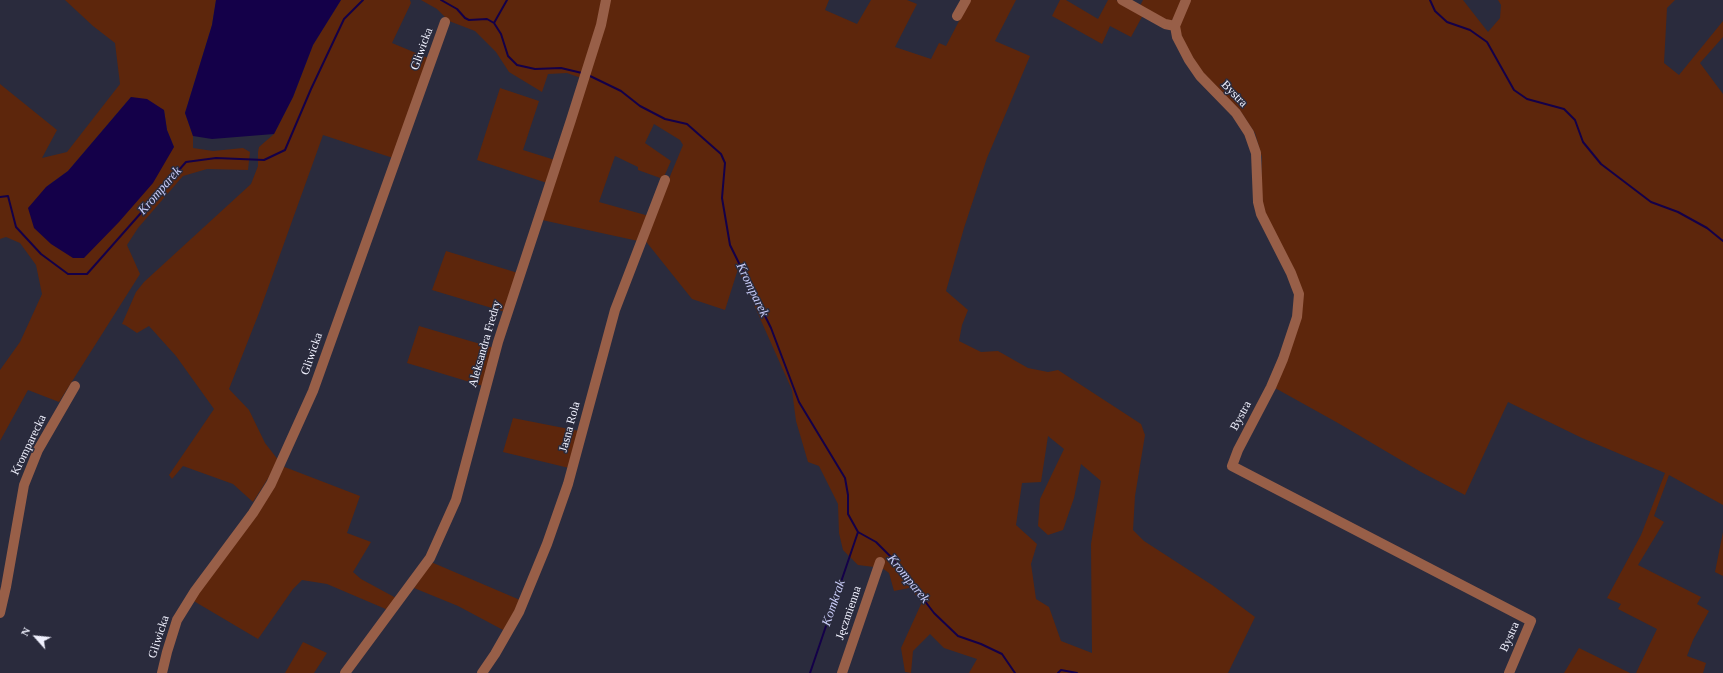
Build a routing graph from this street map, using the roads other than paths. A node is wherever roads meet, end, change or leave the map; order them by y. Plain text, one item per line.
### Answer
1 (606, 0) edge
2 (966, 0) edge
3 (1122, 0) edge
4 (1186, 0) edge
5 (957, 16) dead end
6 (445, 22) dead end
7 (1175, 26) junction
8 (665, 180) dead end
9 (75, 386) dead end
10 (880, 562) dead end
11 (0, 613) edge
12 (162, 673) edge
13 (345, 673) edge
14 (482, 673) edge
15 (842, 673) edge
16 (1509, 673) edge

1 - 13 street, Aleksandra Fredry
2 - 5 street
3 - 7 street
4 - 7 street
6 - 12 street, Gliwicka
7 - 16 street, Bystra
8 - 14 street, Jasna Rola
9 - 11 street, Kromparecka
10 - 15 street, Jęczmienna

